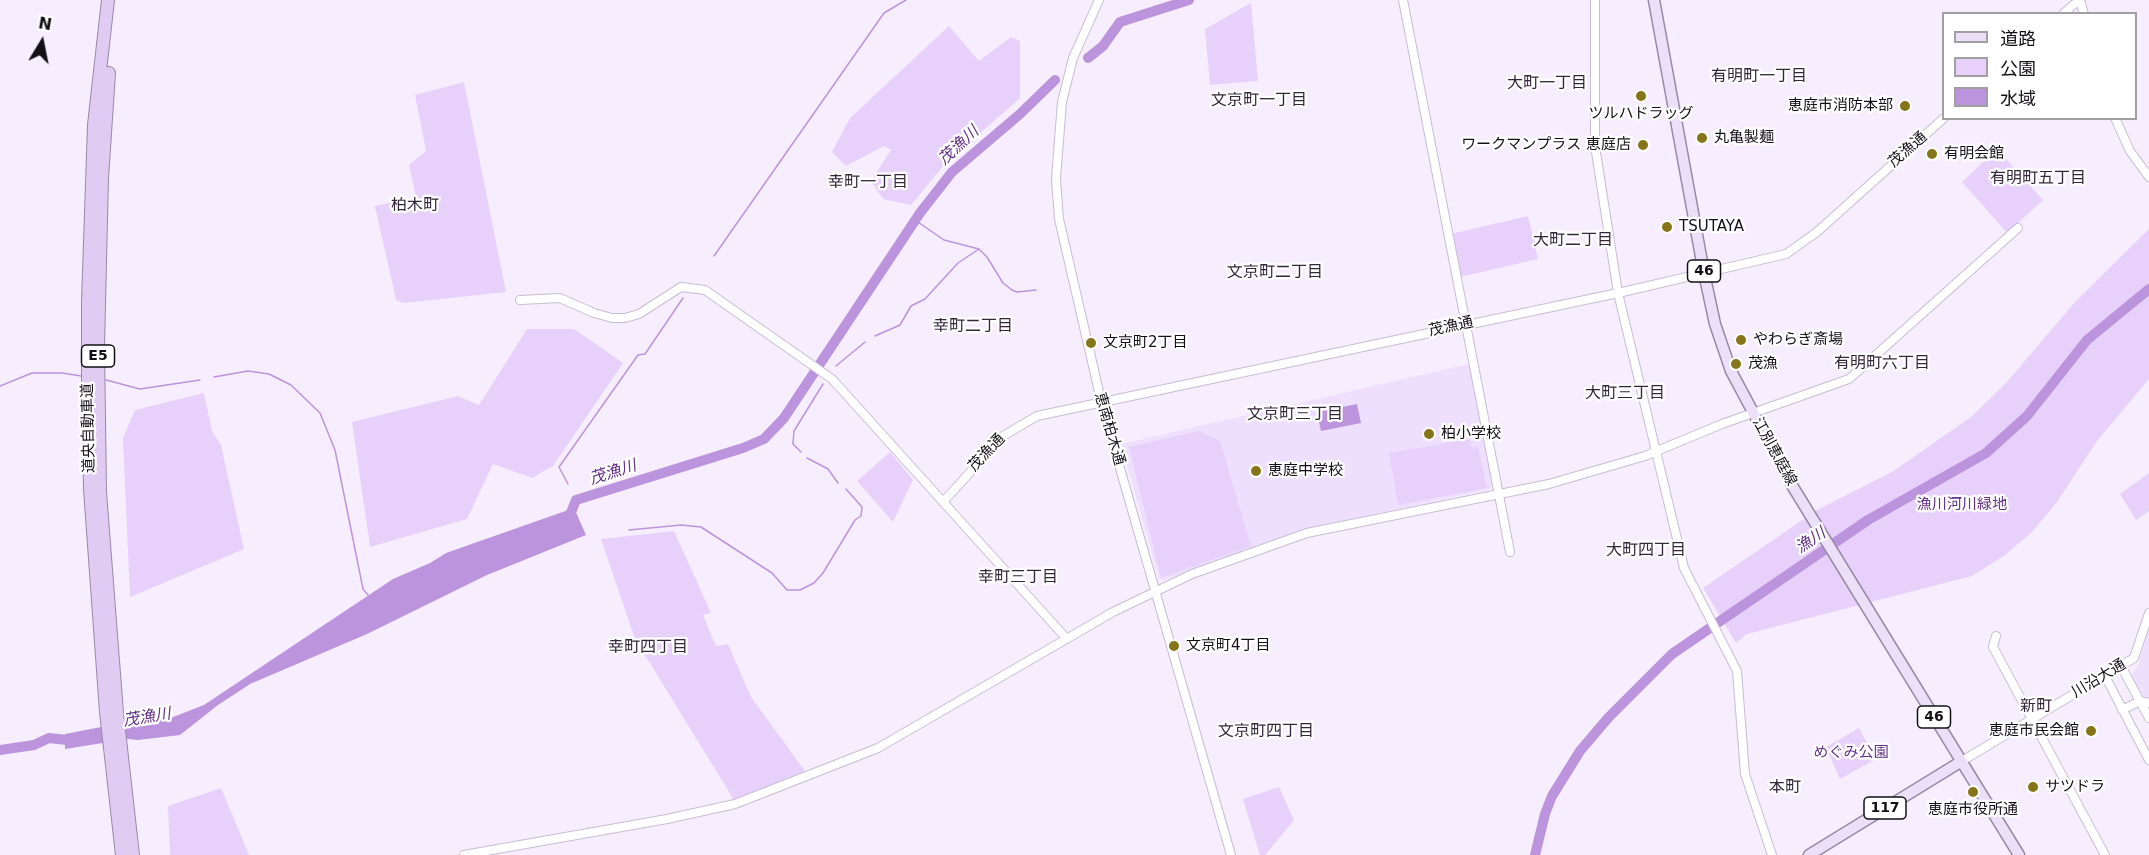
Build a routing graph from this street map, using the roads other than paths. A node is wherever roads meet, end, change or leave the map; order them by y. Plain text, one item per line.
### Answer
1 (108, 0) edge
2 (116, 0) edge
3 (1099, 0) edge
4 (1403, 0) edge
5 (1654, 0) edge
6 (2080, 0) edge
7 (1595, 3) edge
8 (2065, 12) edge
9 (1942, 120) edge
10 (2116, 120) edge
11 (2149, 177) edge
12 (2018, 228) dead end
13 (1704, 273) junction
14 (1618, 293) junction
15 (520, 300) dead end
16 (1465, 324) junction
17 (1101, 402) junction
18 (1753, 414) junction
19 (1656, 451) junction
20 (1499, 494) junction
21 (943, 502) junction
22 (1510, 552) dead end
23 (1155, 590) junction
24 (2149, 613) edge
25 (1996, 636) dead end
26 (1066, 638) junction
27 (2121, 666) junction
28 (2105, 676) junction
29 (2145, 702) edge
30 (2122, 710) junction
31 (111, 712) junction
32 (2149, 718) edge
33 (2033, 720) junction
34 (116, 755) junction
35 (2149, 760) edge
36 (1962, 761) junction
37 (122, 855) edge
38 (133, 855) edge
39 (464, 855) edge
40 (1231, 855) edge
41 (1772, 855) edge
42 (1809, 855) edge
43 (2019, 855) edge
44 (2105, 855) edge

1 - 31 highway, 道央自動車道 / E5
2 - 31 highway, 道央自動車道 / E5
3 - 17 street, 恵南柏木通
4 - 16 street
5 - 13 main road, 江別恵庭線 / 46
6 - 8 street
7 - 14 street
9 - 13 street, 茂漁通
10 - 11 street
12 - 18 street
13 - 14 street, 茂漁通
13 - 18 main road, 江別恵庭線 / 46
14 - 16 street, 茂漁通
14 - 19 street
15 - 21 street
16 - 17 street, 茂漁通
16 - 20 street
17 - 21 street, 茂漁通
17 - 23 street, 恵南柏木通
18 - 19 street
18 - 36 main road, 江別恵庭線 / 46
19 - 20 street
19 - 41 street
20 - 22 street
20 - 23 street
21 - 26 street
23 - 26 street
23 - 40 street, 恵南柏木通
24 - 27 street, 川沿大通
25 - 33 street
26 - 39 street
27 - 28 street, 川沿大通
27 - 29 street
28 - 30 street
28 - 33 street, 川沿大通
29 - 30 street
29 - 32 street
30 - 35 street
31 - 34 highway, 道央自動車道 / E5
33 - 36 street, 川沿大通
33 - 44 street
34 - 37 highway, 道央自動車道 / E5
34 - 38 highway, 道央自動車道 / E5
36 - 42 main road, 117
36 - 43 main road, 江別恵庭線 / 46

